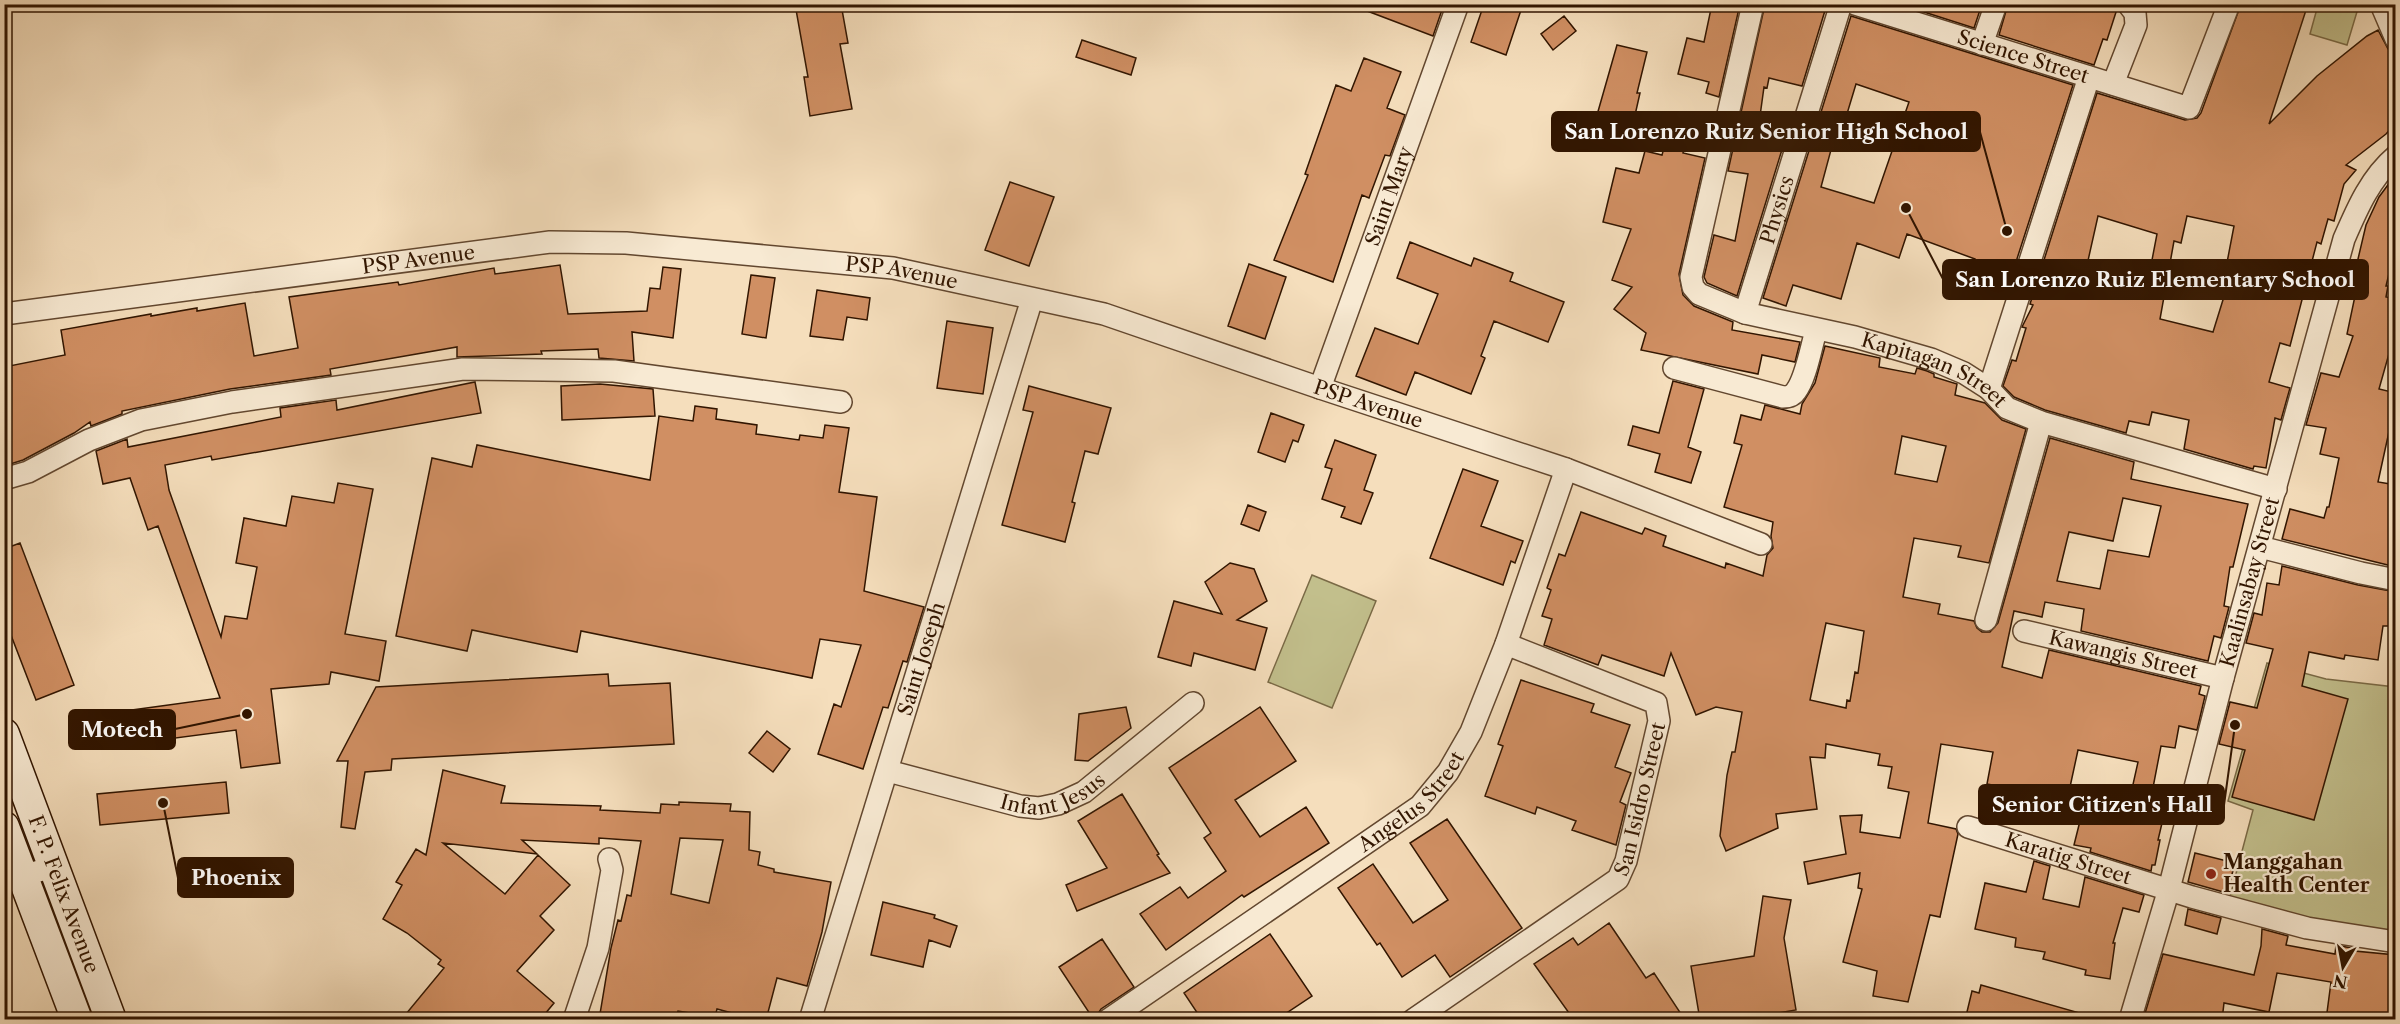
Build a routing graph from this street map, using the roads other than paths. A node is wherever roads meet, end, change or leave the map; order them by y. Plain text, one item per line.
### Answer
1 (1458, 4) edge
2 (1753, 4) edge
3 (1841, 4) edge
4 (1855, 4) edge
5 (1996, 4) edge
6 (2128, 4) edge
7 (2229, 4) edge
8 (2381, 4) edge
9 (2396, 39) edge
10 (1982, 44) junction
11 (2089, 77) junction
12 (2113, 84) junction
13 (2396, 156) edge
14 (1032, 299) junction
15 (1745, 313) junction
16 (4, 314) edge
17 (1816, 331) junction
18 (1674, 368) dead end
19 (1320, 388) junction
20 (1989, 389) junction
21 (841, 402) dead end
22 (2041, 422) junction
23 (1566, 469) junction
24 (4, 479) edge
25 (2276, 489) junction
26 (1761, 544) dead end
27 (2260, 548) junction
28 (2396, 580) edge
29 (1986, 620) dead end
30 (2024, 631) dead end
31 (1506, 644) junction
32 (2223, 678) junction
33 (1193, 703) dead end
34 (4, 734) edge
35 (888, 771) junction
36 (4, 827) edge
37 (1968, 827) dead end
38 (609, 859) dead end
39 (53, 867) junction
40 (13, 878) edge
41 (2169, 889) junction
42 (2396, 942) edge
43 (76, 1020) edge
44 (111, 1020) edge
45 (574, 1020) edge
46 (810, 1020) edge
47 (1108, 1020) edge
48 (1413, 1020) edge
49 (2130, 1020) edge

1 - 19 street, Saint Mary
2 - 15 street, Kapitagan Street
3 - 15 street, Physics
4 - 10 street, Science Street
5 - 10 street
6 - 12 street
7 - 12 street, Science Street
8 - 9 street
10 - 11 street, Science Street
11 - 12 street, Science Street
11 - 20 street
13 - 25 street, Kaalinsabay Street
14 - 16 street, PSP Avenue
14 - 19 street, PSP Avenue
14 - 35 street, Saint Joseph
15 - 17 street, Kapitagan Street
17 - 18 street
17 - 20 street, Kapitagan Street
19 - 23 street, PSP Avenue
20 - 22 street, Kapitagan Street
21 - 24 street
22 - 25 street, Kapitagan Street
22 - 29 street
23 - 26 street, PSP Avenue
23 - 31 street, Angelus Street
25 - 27 street, Kaalinsabay Street
27 - 28 street
27 - 32 street, Kaalinsabay Street
30 - 32 street, Kawangis Street
31 - 47 street, Angelus Street
31 - 48 street, San Isidro Street
32 - 41 street, Kaalinsabay Street
33 - 35 street, Infant Jesus
34 - 39 main road, F. P. Felix Avenue
35 - 46 street, Saint Joseph
36 - 40 main road, F. P. Felix Avenue
37 - 41 street, Karatig Street
38 - 45 street
39 - 40 street
39 - 44 main road, F. P. Felix Avenue
40 - 43 main road, F. P. Felix Avenue
41 - 42 street, Karatig Street
41 - 49 street, Kaalinsabay Street

